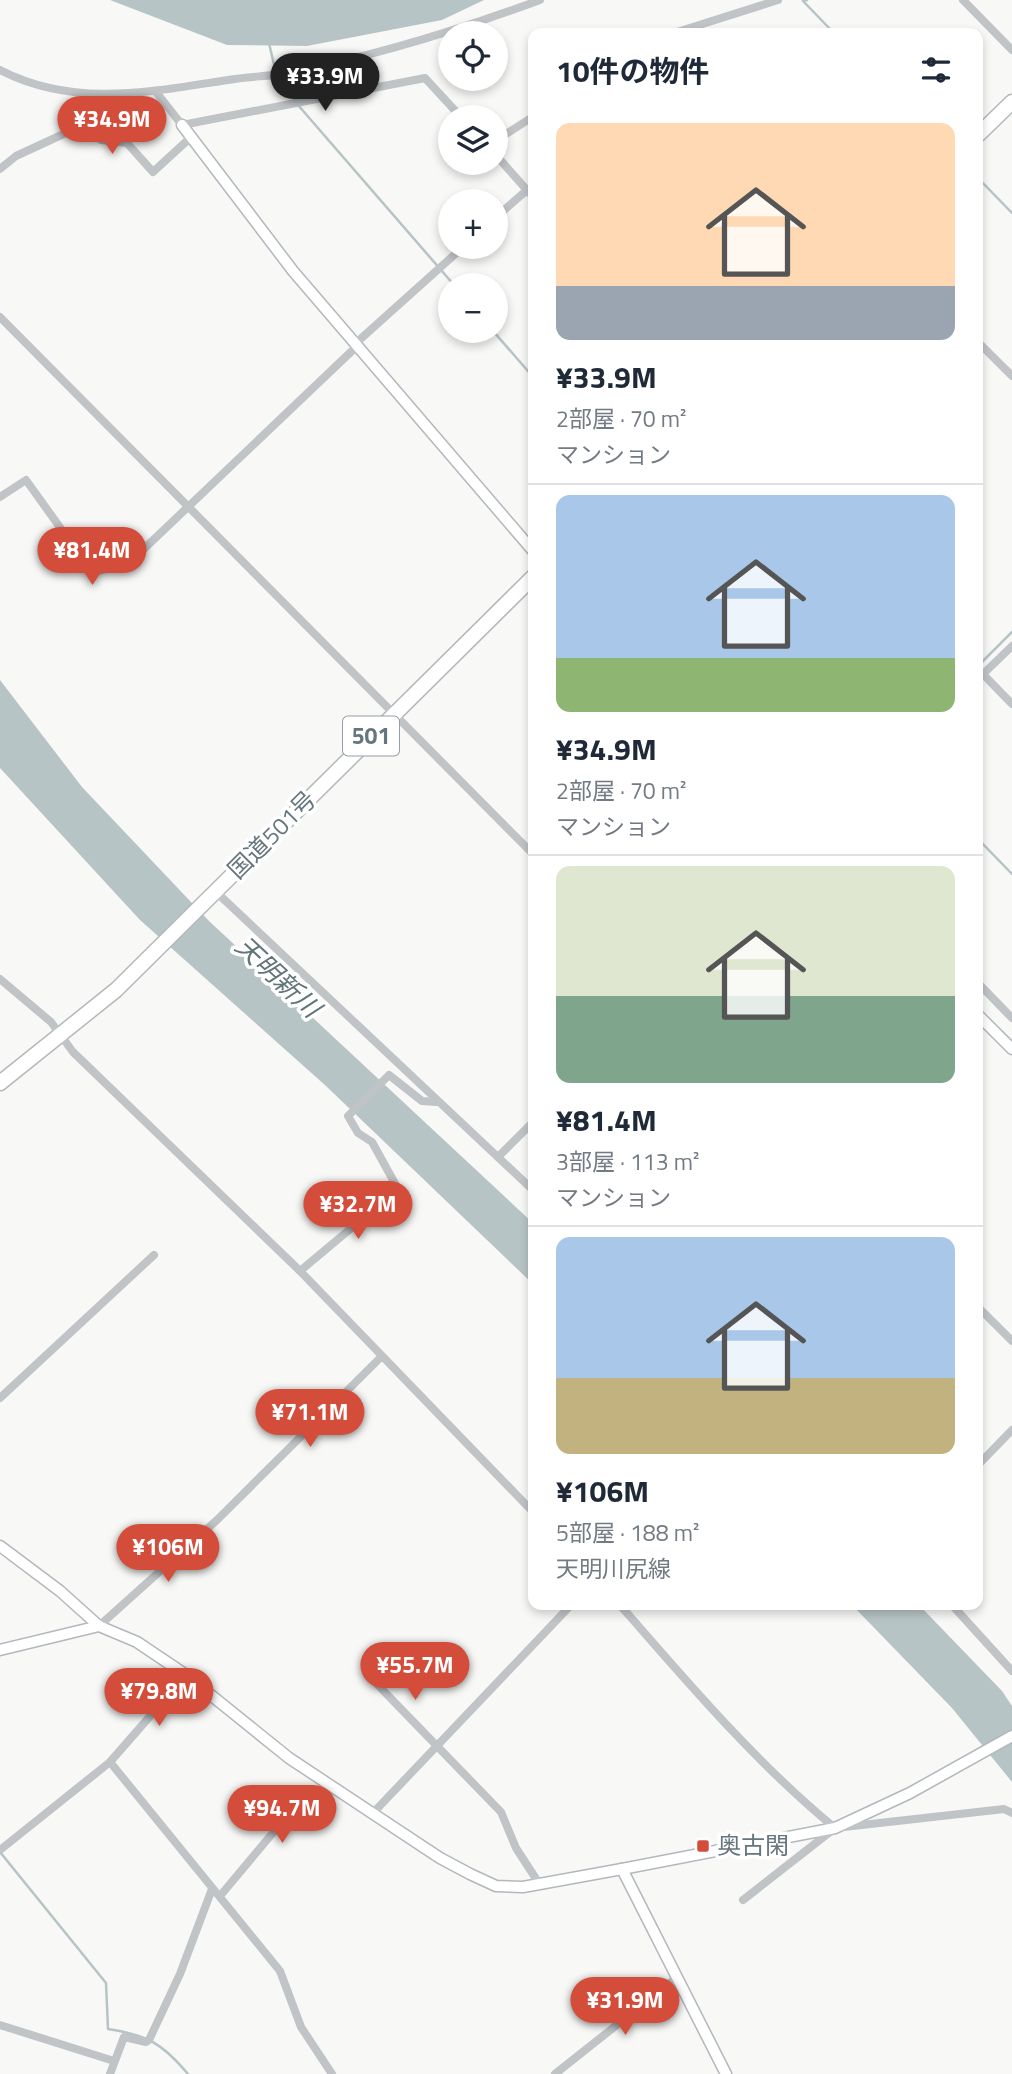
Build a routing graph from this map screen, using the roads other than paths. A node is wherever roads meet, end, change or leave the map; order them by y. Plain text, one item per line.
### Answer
1 (540, 0) edge
2 (778, 0) edge
3 (964, 0) edge
4 (694, 28) edge
5 (1012, 50) edge
6 (0, 70) edge
7 (156, 92) junction
8 (1012, 102) edge
9 (450, 105) edge
10 (528, 120) edge
11 (182, 125) junction
12 (983, 130) edge
13 (508, 133) edge
14 (190, 138) junction
15 (0, 169) edge
16 (508, 169) edge
17 (527, 190) joint
18 (508, 207) edge
19 (450, 259) edge
20 (0, 317) edge
21 (356, 343) junction
22 (983, 347) edge
23 (1012, 376) edge
24 (0, 497) edge
25 (187, 508) junction
26 (528, 545) edge
27 (528, 582) edge
28 (1012, 646) edge
29 (983, 671) edge
30 (983, 677) edge
31 (1012, 704) edge
32 (393, 714) junction
33 (528, 849) edge
34 (212, 893) junction
35 (0, 979) edge
36 (983, 988) edge
37 (1012, 1018) edge
38 (983, 1019) edge
39 (61, 1035) junction
40 (1012, 1049) edge
41 (0, 1083) edge
42 (436, 1102) junction
43 (528, 1127) edge
44 (498, 1157) junction
45 (528, 1185) edge
46 (154, 1255) dead end
47 (300, 1271) junction
48 (983, 1312) edge
49 (1012, 1341) edge
50 (381, 1357) junction
51 (0, 1398) edge
52 (1012, 1430) edge
53 (983, 1460) edge
54 (528, 1507) edge
55 (0, 1546) edge
56 (566, 1610) edge
57 (625, 1610) edge
58 (957, 1610) edge
59 (99, 1626) junction
60 (0, 1650) edge
61 (1012, 1671) edge
62 (186, 1675) junction
63 (372, 1679) dead end
64 (1012, 1736) edge
65 (437, 1745) junction
66 (110, 1762) junction
67 (329, 1784) junction
68 (373, 1813) junction
69 (1012, 1813) edge
70 (835, 1828) junction
71 (0, 1850) edge
72 (622, 1869) junction
73 (540, 1885) junction
74 (212, 1889) junction
75 (220, 1896) junction
76 (743, 1900) dead end
77 (676, 1978) junction
78 (0, 2025) edge
79 (114, 2061) junction
80 (110, 2074) edge
81 (332, 2074) edge
82 (555, 2074) edge
83 (726, 2074) edge

1 - 7 street
2 - 4 street
3 - 5 street
6 - 7 street
7 - 11 street
8 - 12 highway
9 - 11 street
10 - 13 street
11 - 14 street
14 - 15 street
14 - 21 street
16 - 17 street
17 - 18 street
19 - 21 street
20 - 25 street
21 - 25 street
21 - 26 street
22 - 23 street
24 - 25 street
25 - 32 street
27 - 32 highway, 国道501号 / 501
28 - 29 street
30 - 31 street
32 - 33 street
32 - 34 highway, 国道501号 / 501
34 - 39 highway, 国道501号 / 501
34 - 42 street
35 - 39 street
36 - 37 street
38 - 40 street
39 - 41 highway, 国道501号 / 501
39 - 47 street
42 - 44 street
42 - 47 street
43 - 44 street
44 - 45 street
46 - 51 street
47 - 50 street
48 - 49 street
50 - 54 street
50 - 59 street
52 - 53 street
55 - 59 street
56 - 65 street
57 - 70 street
58 - 61 street
59 - 60 street
59 - 62 street
62 - 66 street
62 - 67 street
63 - 65 street
64 - 70 street
65 - 68 street
65 - 73 street
66 - 71 street
66 - 74 street
67 - 68 street
67 - 75 street
68 - 73 street
69 - 70 street
70 - 72 street
70 - 76 street
72 - 73 street
72 - 77 street
74 - 75 street
74 - 79 street
75 - 81 street
77 - 82 street
77 - 83 street
78 - 79 street
79 - 80 street

